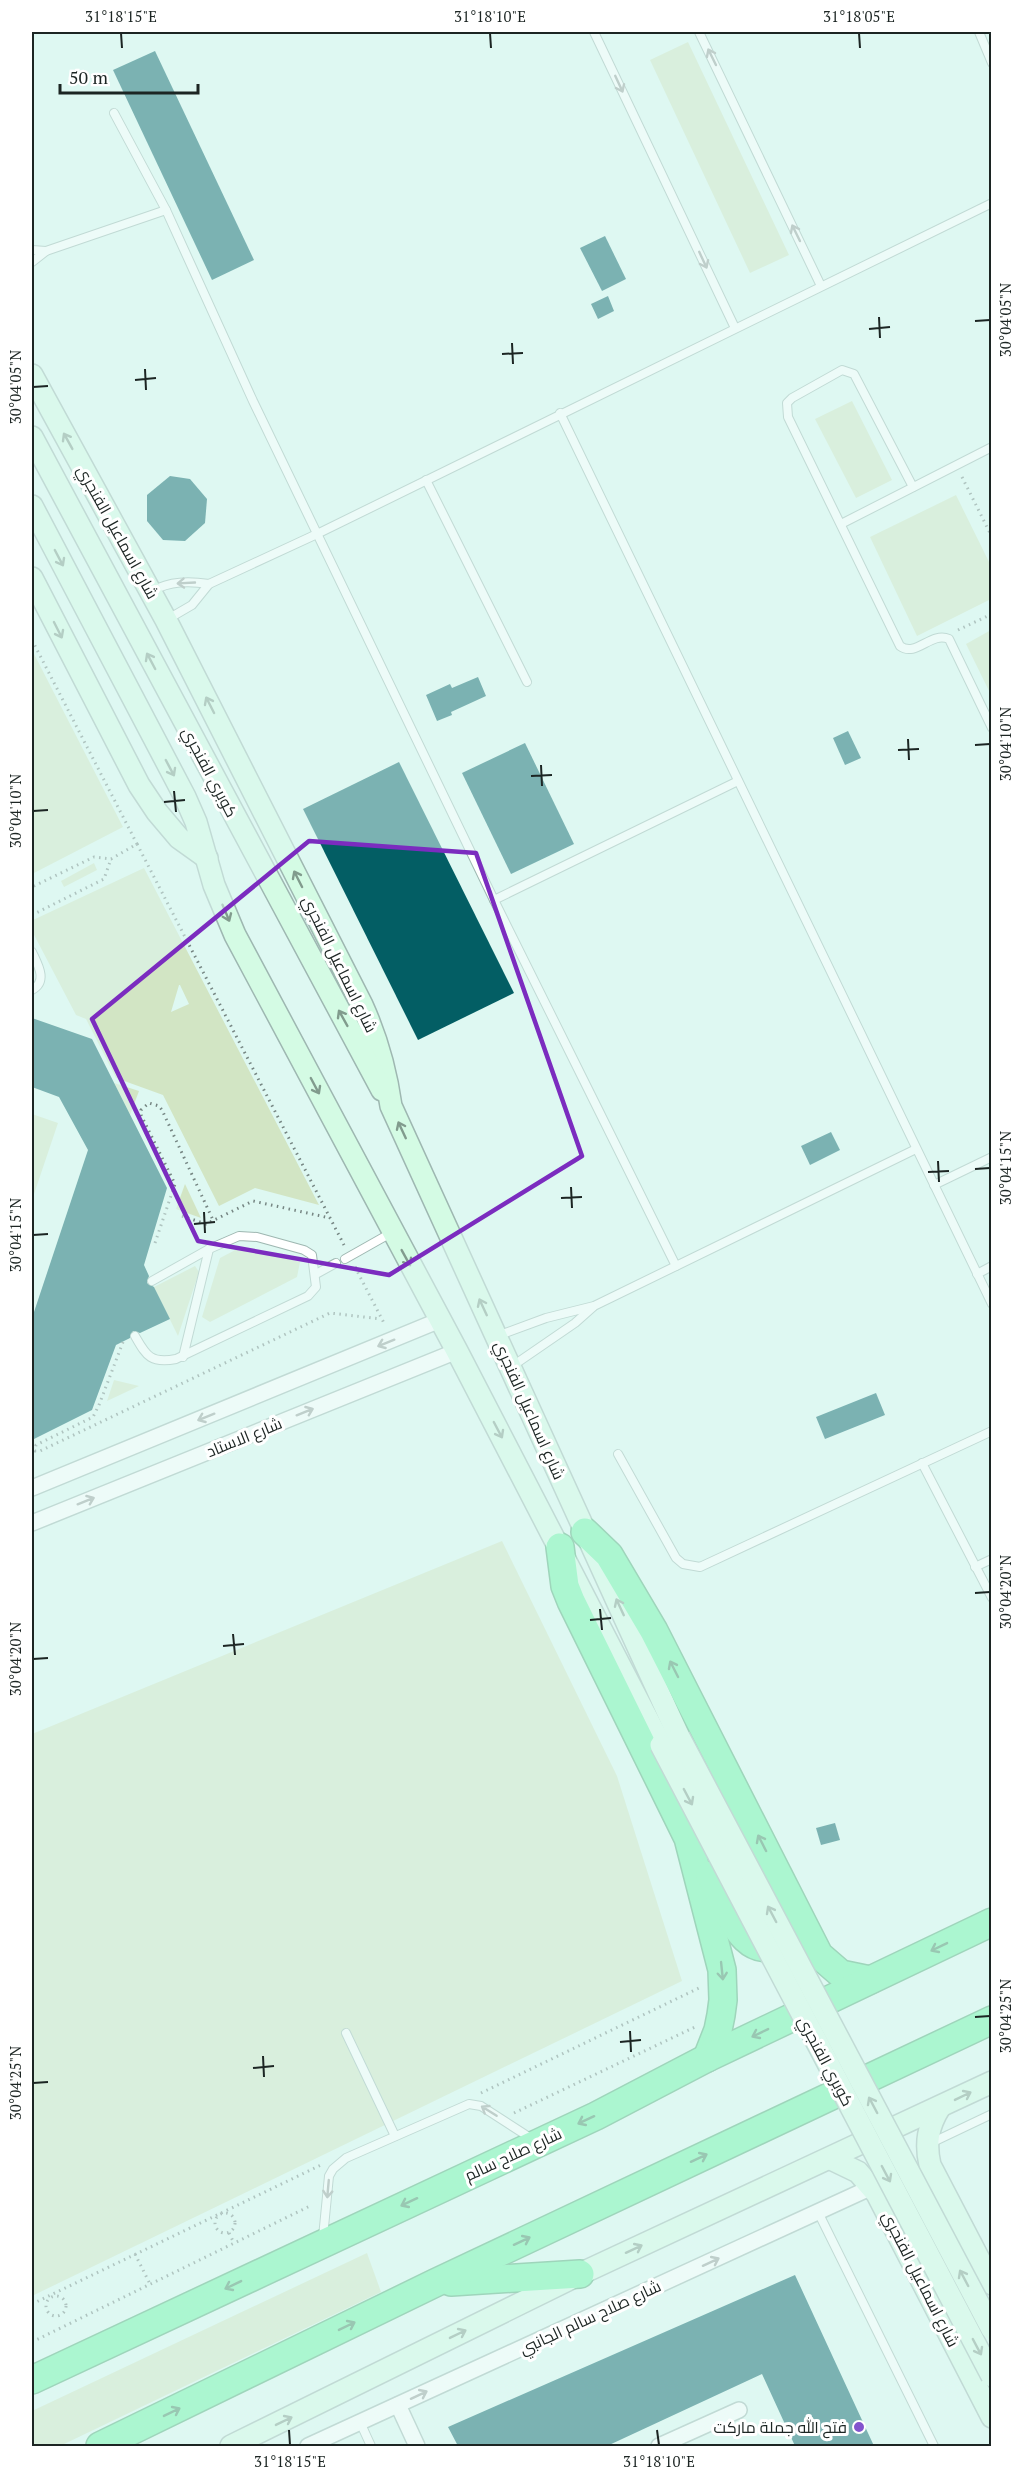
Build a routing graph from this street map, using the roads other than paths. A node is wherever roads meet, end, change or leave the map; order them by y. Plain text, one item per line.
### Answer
1 (594, 32) edge
2 (699, 32) edge
3 (979, 32) edge
4 (992, 44) edge
5 (992, 63) edge
6 (114, 113) dead end
7 (992, 203) edge
8 (166, 210) junction
9 (32, 250) edge
10 (46, 251) junction
11 (32, 262) edge
12 (821, 286) junction
13 (735, 328) junction
14 (32, 375) edge
15 (560, 413) junction
16 (32, 437) edge
17 (992, 447) edge
18 (426, 480) junction
19 (913, 487) junction
20 (32, 506) edge
21 (841, 525) junction
22 (317, 534) junction
23 (32, 578) edge
24 (209, 584) junction
25 (151, 592) junction
26 (166, 620) junction
27 (527, 682) dead end
28 (992, 728) edge
29 (738, 781) junction
30 (207, 858) junction
31 (494, 900) junction
32 (32, 952) edge
33 (32, 990) edge
34 (391, 1106) junction
35 (916, 1149) junction
36 (992, 1157) edge
37 (934, 1185) junction
38 (392, 1233) junction
39 (210, 1249) junction
40 (347, 1257) road end
41 (336, 1263) dead end
42 (676, 1266) junction
43 (992, 1266) edge
44 (316, 1274) junction
45 (977, 1274) junction
46 (152, 1281) dead end
47 (992, 1304) edge
48 (594, 1306) junction
49 (440, 1320) junction
50 (497, 1335) junction
51 (135, 1336) dead end
52 (457, 1351) junction
53 (183, 1356) junction
54 (511, 1366) junction
55 (992, 1431) edge
56 (618, 1454) dead end
57 (922, 1463) junction
58 (32, 1488) edge
59 (32, 1523) edge
60 (585, 1532) junction
61 (560, 1547) junction
62 (992, 1559) edge
63 (975, 1567) junction
64 (992, 1598) edge
65 (670, 1741) junction
66 (688, 1838) junction
67 (799, 1917) junction
68 (992, 1922) edge
69 (870, 1980) junction
70 (992, 2020) edge
71 (346, 2033) dead end
72 (707, 2058) junction
73 (992, 2082) edge
74 (940, 2107) junction
75 (992, 2114) edge
76 (395, 2136) junction
77 (539, 2143) junction
78 (927, 2145) junction
79 (831, 2159) junction
80 (872, 2187) junction
81 (819, 2212) junction
82 (965, 2234) junction
83 (323, 2242) junction
84 (912, 2261) junction
85 (580, 2274) junction
86 (435, 2283) junction
87 (992, 2284) edge
88 (992, 2329) edge
89 (992, 2376) edge
90 (32, 2380) edge
91 (398, 2405) junction
92 (739, 2410) dead end
93 (992, 2417) edge
94 (360, 2422) junction
95 (125, 2439) edge
96 (100, 2446) edge
97 (231, 2446) edge
98 (308, 2446) edge
99 (371, 2446) edge
100 (417, 2446) edge
101 (659, 2446) edge
102 (934, 2446) edge

1 -> 13 lane
12 -> 2 lane
3 - 4 lane
3 - 5 lane
6 - 8 lane
7 - 12 lane
8 - 10 lane
8 - 22 lane
9 - 10 lane
10 - 11 lane
12 - 13 lane
13 - 15 lane
25 -> 14 main road, شارع اسماعيل الفنجري
15 - 18 lane
15 - 29 lane
34 -> 16 main road, كوبري الفنجري
17 - 19 lane
18 - 22 lane
18 - 27 lane
19 - 21 lane
19 - 21 lane
20 -> 30 main road, كوبري الفنجري
21 - 28 lane
22 - 24 lane
22 - 31 lane
23 -> 30 main road
24 -> 25 lane
24 - 26 lane
25 - 26 main road, شارع اسماعيل الفنجري
34 -> 26 main road, شارع اسماعيل الفنجري
29 - 31 lane
29 - 35 lane
30 -> 38 main road, شارع اسماعيل الفنجري
31 - 42 lane
32 - 33 lane
50 -> 34 main road, شارع اسماعيل الفنجري
35 - 37 lane
35 - 42 lane
36 - 37 lane
37 - 45 lane
38 - 40 lane
38 -> 49 main road, شارع اسماعيل الفنجري
39 - 44 lane
39 - 46 lane
39 - 53 lane
41 - 44 lane
42 - 48 lane
43 - 45 lane
44 - 53 lane
45 - 47 lane
48 - 50 lane
48 - 54 lane
49 - 52 main road, شارع اسماعيل الفنجري
49 -> 58 street, شارع الاستاد
50 - 54 main road, شارع اسماعيل الفنجري
51 - 53 lane
59 -> 52 street, شارع الاستاد
52 -> 61 main road, شارع اسماعيل الفنجري
54 - 60 main road, شارع اسماعيل الفنجري
55 - 57 lane
56 - 57 lane
57 - 63 lane
65 -> 60 main road, شارع اسماعيل الفنجري
67 -> 60 highway
61 - 65 main road, شارع اسماعيل الفنجري
61 - 66 highway
62 - 63 lane
63 - 64 lane
88 -> 65 main road, كوبري الفنجري, bridge
65 -> 89 main road, كوبري الفنجري, bridge
66 - 67 highway
66 -> 72 highway
67 - 69 highway
68 -> 69 highway, شارع صلاح سالم
69 -> 72 highway, شارع صلاح سالم
86 -> 70 highway
71 - 76 lane
72 -> 77 highway, شارع صلاح سالم
74 -> 73 main road
74 - 78 main road
74 - 79 main road
75 - 78 lane
77 -> 76 lane
76 -> 83 lane
77 -> 83 highway, شارع صلاح سالم
78 - 82 main road
79 - 80 main road, شارع اسماعيل الفنجري
85 -> 79 main road
80 - 81 street, شارع صلاح سالم الجانبي
80 - 84 main road, شارع اسماعيل الفنجري
91 -> 81 street, شارع صلاح سالم الجانبي
81 - 102 lane
82 - 84 main road
82 - 87 main road
83 -> 90 highway, شارع صلاح سالم
84 - 93 main road, شارع اسماعيل الفنجري
85 - 86 highway
97 -> 85 main road
95 -> 86 highway
91 - 94 street, شارع صلاح سالم الجانبي
91 - 100 street
92 - 101 street
94 - 98 street, شارع صلاح سالم الجانبي
94 - 99 lane
95 - 96 highway

